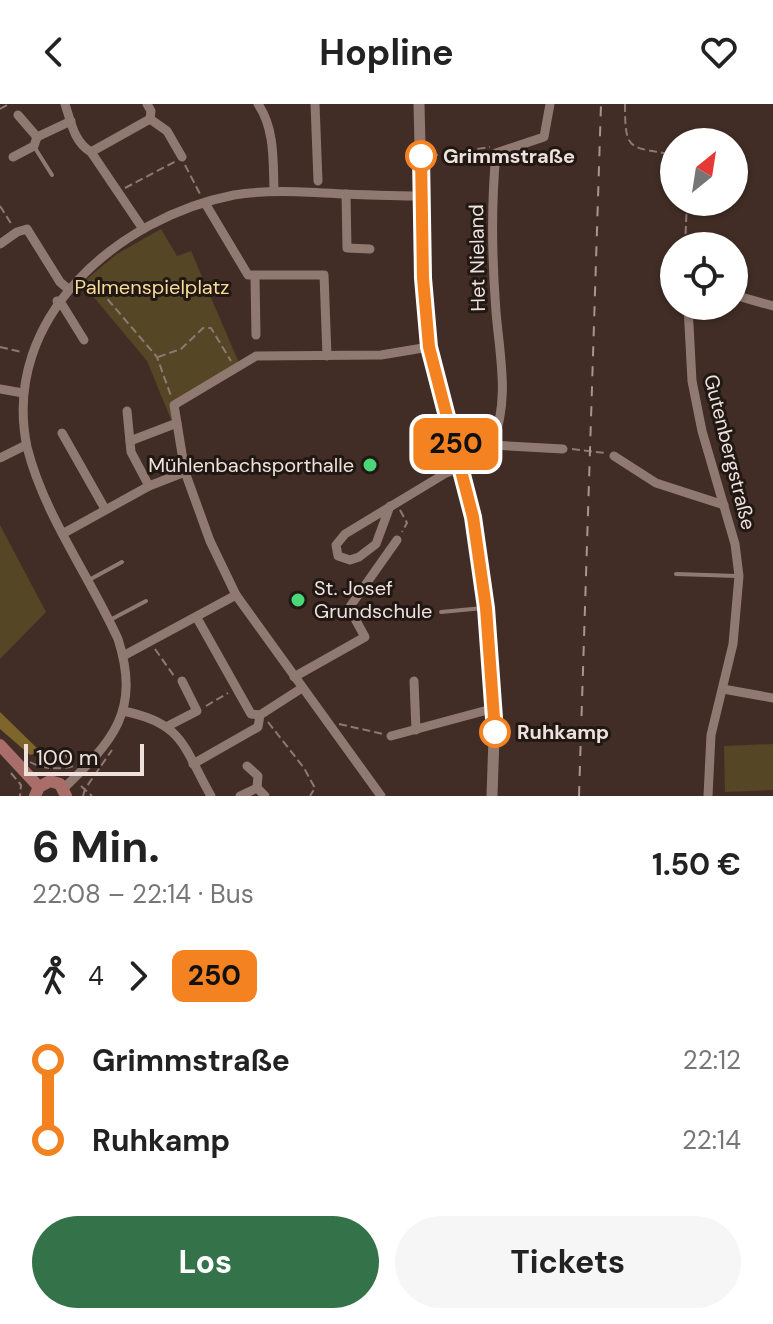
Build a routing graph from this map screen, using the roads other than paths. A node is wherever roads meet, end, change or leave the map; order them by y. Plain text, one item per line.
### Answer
1 (65, 104) edge
2 (147, 104) edge
3 (315, 104) edge
4 (419, 104) edge
5 (550, 104) edge
6 (262, 105) edge
7 (13, 108) edge
8 (150, 119) junction
9 (71, 121) junction
10 (35, 142) junction
11 (91, 152) junction
12 (13, 157) dead end
13 (182, 157) road end
14 (52, 175) dead end
15 (318, 181) dead end
16 (274, 190) junction
17 (346, 194) junction
18 (422, 196) junction
19 (205, 203) junction
20 (143, 229) junction
21 (0, 244) edge
22 (370, 249) dead end
23 (255, 277) junction
24 (67, 288) junction
25 (748, 299) edge
26 (57, 301) junction
27 (773, 306) edge
28 (689, 320) edge
29 (256, 335) dead end
30 (84, 340) dead end
31 (429, 347) junction
32 (327, 356) junction
33 (0, 389) edge
34 (23, 393) junction
35 (127, 411) dead end
36 (177, 423) junction
37 (62, 433) dead end
38 (130, 441) junction
39 (26, 445) junction
40 (492, 445) junction
41 (457, 448) junction
42 (563, 449) road end
43 (614, 456) road end
44 (0, 458) edge
45 (462, 467) junction
46 (185, 472) junction
47 (149, 486) junction
48 (393, 504) junction
49 (724, 505) junction
50 (105, 509) junction
51 (64, 533) junction
52 (397, 540) road end
53 (122, 562) dead end
54 (676, 574) dead end
55 (739, 576) junction
56 (89, 580) junction
57 (236, 595) junction
58 (146, 601) dead end
59 (486, 608) junction
60 (441, 612) dead end
61 (197, 618) junction
62 (109, 620) junction
63 (123, 656) junction
64 (294, 677) junction
65 (182, 681) road end
66 (414, 681) dead end
67 (302, 688) junction
68 (723, 689) junction
69 (773, 698) edge
70 (495, 708) junction
71 (123, 711) junction
72 (260, 715) junction
73 (168, 726) junction
74 (416, 730) junction
75 (391, 736) road end
76 (0, 745) edge
77 (193, 764) junction
78 (247, 766) dead end
79 (257, 788) junction
80 (37, 791) edge
81 (65, 792) edge
82 (211, 796) edge
83 (240, 796) edge
84 (265, 796) edge
85 (381, 796) edge
86 (492, 796) edge
87 (708, 796) edge

1 - 9 street
2 - 8 street
3 - 15 street
4 - 18 street
5 - 40 street, Het Nieland
6 - 16 street
7 - 10 street
8 - 11 street
8 - 13 street
9 - 10 street
9 - 11 street
10 - 12 street
10 - 14 lane
11 - 20 street
16 - 17 street
16 - 19 street
17 - 18 street
17 - 22 street
18 - 31 street
19 - 20 street
19 - 23 street
20 - 24 street
21 - 24 street
23 - 29 street
23 - 32 street
24 - 26 street
25 - 27 street
26 - 30 street
26 - 34 street
28 - 49 street, Gutenbergstraße
31 - 32 street
31 - 41 street
32 - 36 street
33 - 34 street
34 - 39 street
35 - 38 street
36 - 38 street
36 - 46 street
37 - 50 street
38 - 47 street
39 - 44 street
39 - 51 street
40 - 41 street
40 - 42 street
41 - 45 street
43 - 49 street
45 - 48 street
45 - 59 street
46 - 47 street
46 - 57 street
47 - 50 street
48 - 48 street
49 - 55 street, Gutenbergstraße
50 - 51 street
51 - 56 street
52 - 64 street
53 - 56 lane
54 - 55 lane
55 - 68 street, Gutenbergstraße
56 - 62 street
57 - 61 street
57 - 64 street
58 - 62 lane
59 - 60 lane
59 - 70 street
61 - 63 street
61 - 72 street
62 - 63 street
63 - 71 street
64 - 67 street
65 - 73 street
66 - 74 street
67 - 72 street
67 - 85 street
68 - 69 street
68 - 87 street, Gutenbergstraße
70 - 74 street
70 - 86 street
71 - 73 street
71 - 81 street
72 - 77 street
73 - 77 street
74 - 75 street
76 - 80 main road
77 - 82 street
78 - 79 street
79 - 83 street
79 - 84 street
80 - 81 main road

